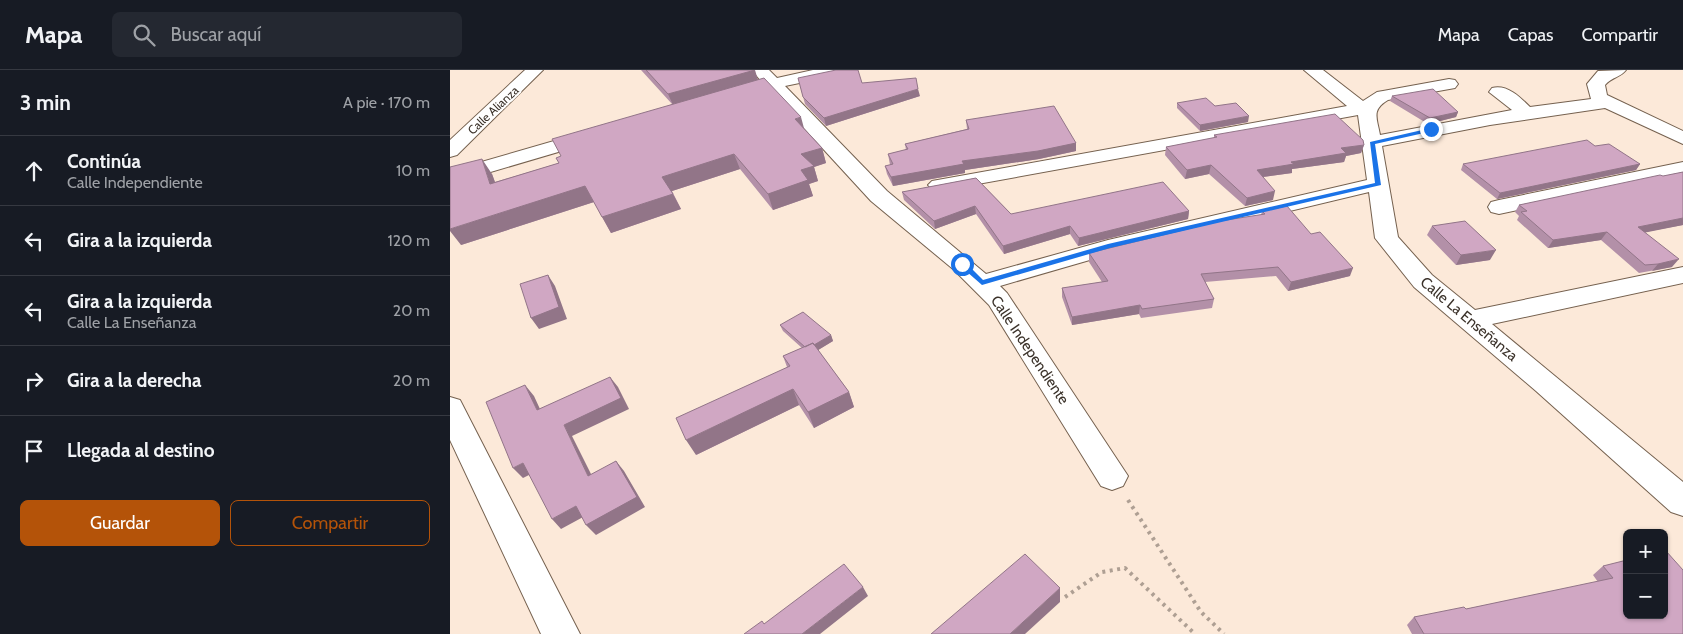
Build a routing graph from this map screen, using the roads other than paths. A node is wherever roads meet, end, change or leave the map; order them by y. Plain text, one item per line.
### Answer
1 (535, 70) edge
2 (837, 70) edge
3 (1312, 70) edge
4 (1618, 70) edge
5 (767, 76) edge
6 (1449, 84) dead end
7 (745, 91) edge
8 (1498, 92) dead end
9 (1608, 102) junction
10 (1456, 107) edge
11 (1365, 111) junction
12 (1525, 113) junction
13 (1411, 117) edge
14 (1483, 121) junction
15 (1431, 129) junction
16 (612, 130) edge
17 (1683, 138) edge
18 (1372, 143) junction
19 (450, 151) edge
20 (1683, 168) edge
21 (450, 178) edge
22 (1378, 184) junction
23 (879, 196) junction
24 (1499, 207) dead end
25 (1683, 275) edge
26 (982, 283) junction
27 (1469, 320) junction
28 (450, 408) edge
29 (1112, 476) road end
30 (1683, 502) edge
31 (561, 634) edge

1 - 19 street, Calle Alianza
2 - 5 street
3 - 11 street
4 - 9 street
5 - 7 street
5 - 23 street, Calle Independiente
6 - 11 street
8 - 12 street
9 - 12 street
9 - 17 street
10 - 14 street
11 - 18 street, Calle La Enseñanza
11 - 23 street
12 - 14 street
13 - 15 street
14 - 15 street
15 - 18 street
16 - 21 street
18 - 22 street, Calle La Enseñanza
20 - 24 street
22 - 26 street
22 - 27 street, Calle La Enseñanza
23 - 26 street, Calle Independiente
25 - 27 street
26 - 29 street, Calle Independiente
27 - 30 street, Calle La Enseñanza
28 - 31 street

